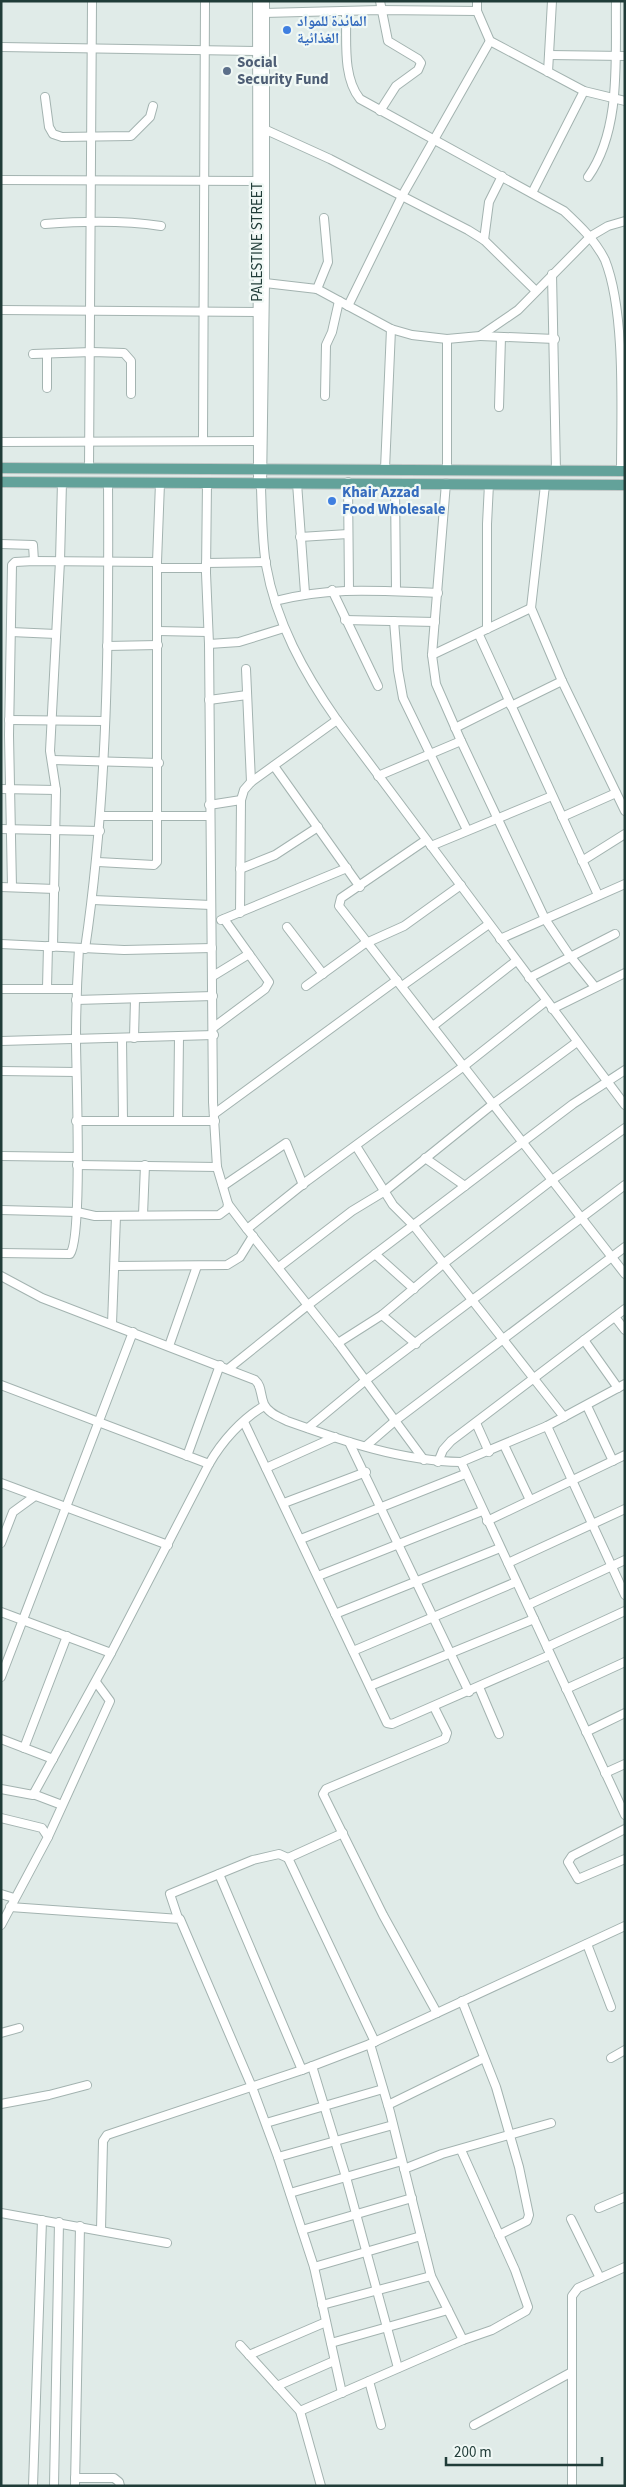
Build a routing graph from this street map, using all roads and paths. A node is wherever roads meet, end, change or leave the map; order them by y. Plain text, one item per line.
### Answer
1 (92, 1) edge
2 (205, 1) edge
3 (257, 1) edge
4 (264, 1) edge
5 (380, 1) edge
6 (477, 1) edge
7 (552, 1) edge
8 (616, 1) edge
9 (380, 10) junction
10 (477, 11) junction
11 (346, 12) junction
12 (264, 13) junction
13 (490, 41) junction
14 (1, 47) edge
15 (93, 47) junction
16 (204, 49) junction
17 (257, 50) junction
18 (549, 55) junction
19 (616, 56) junction
20 (625, 56) edge
21 (548, 72) junction
22 (261, 78) junction
23 (584, 91) junction
24 (45, 97) dead end
25 (614, 99) junction
26 (625, 101) edge
27 (153, 106) dead end
28 (380, 111) junction
29 (264, 129) junction
30 (93, 137) junction
31 (433, 140) junction
32 (502, 176) junction
33 (588, 177) dead end
34 (1, 180) edge
35 (91, 180) junction
36 (206, 181) junction
37 (258, 181) junction
38 (532, 193) junction
39 (402, 196) junction
40 (324, 218) dead end
41 (91, 221) junction
42 (625, 221) edge
43 (45, 224) dead end
44 (161, 226) dead end
45 (590, 236) junction
46 (484, 240) junction
47 (552, 274) junction
48 (265, 283) junction
49 (317, 289) junction
50 (536, 290) junction
51 (339, 301) junction
52 (348, 306) junction
53 (1, 310) edge
54 (92, 311) junction
55 (205, 312) junction
56 (257, 312) junction
57 (622, 325) edge
58 (390, 329) junction
59 (480, 336) junction
60 (501, 337) junction
61 (447, 339) junction
62 (555, 339) junction
63 (92, 352) junction
64 (33, 354) dead end
65 (47, 354) junction
66 (47, 388) dead end
67 (131, 394) dead end
68 (325, 396) dead end
69 (499, 407) dead end
70 (90, 441) junction
71 (203, 441) junction
72 (257, 441) junction
73 (1, 442) edge
74 (1, 468) edge
75 (89, 469) junction
76 (260, 469) junction
77 (385, 469) junction
78 (446, 469) junction
79 (556, 471) junction
80 (623, 472) edge
81 (1, 482) edge
82 (62, 482) junction
83 (108, 482) junction
84 (348, 482) junction
85 (160, 483) junction
86 (207, 483) junction
87 (297, 483) junction
88 (395, 483) junction
89 (446, 483) junction
90 (261, 484) junction
91 (489, 484) junction
92 (545, 485) junction
93 (625, 485) edge
94 (348, 534) junction
95 (300, 537) junction
96 (1, 544) edge
97 (34, 561) junction
98 (60, 561) junction
99 (108, 562) junction
100 (266, 562) junction
101 (158, 565) junction
102 (206, 565) junction
103 (332, 590) junction
104 (349, 590) junction
105 (396, 592) junction
106 (305, 593) junction
107 (438, 593) junction
108 (275, 601) junction
109 (531, 608) junction
110 (345, 620) junction
111 (394, 622) junction
112 (435, 622) junction
113 (284, 628) junction
114 (487, 629) junction
115 (158, 631) junction
116 (11, 632) junction
117 (208, 632) junction
118 (56, 634) junction
119 (479, 635) junction
120 (209, 644) junction
121 (158, 645) junction
122 (107, 646) junction
123 (1, 649) edge
124 (11, 649) junction
125 (432, 655) junction
126 (246, 669) dead end
127 (562, 681) junction
128 (378, 686) dead end
129 (247, 695) junction
130 (209, 700) junction
131 (510, 703) junction
132 (9, 720) junction
133 (337, 720) junction
134 (52, 721) junction
135 (105, 721) junction
136 (455, 728) junction
137 (5, 735) edge
138 (461, 741) junction
139 (430, 754) junction
140 (52, 760) junction
141 (104, 762) junction
142 (158, 763) junction
143 (274, 766) junction
144 (378, 776) junction
145 (251, 782) junction
146 (6, 789) edge
147 (56, 790) junction
148 (616, 793) junction
149 (552, 796) junction
150 (241, 800) junction
151 (209, 805) junction
152 (625, 811) edge
153 (100, 816) junction
154 (209, 816) junction
155 (158, 817) junction
156 (496, 818) junction
157 (562, 818) junction
158 (318, 827) junction
159 (1, 829) edge
160 (11, 829) junction
161 (57, 830) junction
162 (466, 830) junction
163 (100, 831) junction
164 (625, 834) edge
165 (428, 843) junction
166 (582, 861) junction
167 (98, 862) junction
168 (347, 868) junction
169 (240, 869) junction
170 (625, 884) edge
171 (461, 885) junction
172 (1, 887) edge
173 (12, 887) junction
174 (360, 887) junction
175 (55, 889) junction
176 (598, 895) junction
177 (93, 900) junction
178 (210, 904) junction
179 (240, 913) junction
180 (224, 919) junction
181 (545, 919) junction
182 (211, 922) junction
183 (488, 924) junction
184 (287, 926) dead end
185 (615, 934) dead end
186 (500, 939) junction
187 (368, 942) junction
188 (1, 944) edge
189 (51, 946) junction
190 (82, 948) junction
191 (212, 948) junction
192 (249, 954) junction
193 (570, 956) junction
194 (516, 961) junction
195 (625, 973) edge
196 (323, 974) junction
197 (213, 976) junction
198 (530, 978) junction
199 (400, 983) junction
200 (306, 986) dead end
201 (595, 987) junction
202 (46, 988) junction
203 (76, 988) junction
204 (1, 989) edge
205 (213, 996) junction
206 (135, 999) junction
207 (76, 1000) junction
208 (546, 1001) junction
209 (552, 1009) junction
210 (433, 1026) junction
211 (214, 1031) junction
212 (179, 1036) junction
213 (122, 1038) junction
214 (134, 1038) junction
215 (76, 1040) junction
216 (1, 1041) edge
217 (576, 1042) junction
218 (464, 1066) junction
219 (625, 1070) edge
220 (1, 1071) edge
221 (76, 1072) junction
222 (606, 1081) junction
223 (493, 1104) junction
224 (625, 1105) edge
225 (214, 1118) junction
226 (76, 1121) junction
227 (122, 1121) junction
228 (178, 1122) junction
229 (625, 1128) edge
230 (523, 1143) junction
231 (356, 1146) junction
232 (1, 1156) edge
233 (425, 1158) junction
234 (76, 1161) junction
235 (145, 1166) junction
236 (217, 1167) junction
237 (552, 1180) junction
238 (303, 1185) junction
239 (625, 1185) edge
240 (223, 1186) junction
241 (465, 1186) junction
242 (385, 1191) junction
243 (228, 1204) junction
244 (1, 1210) edge
245 (77, 1212) junction
246 (143, 1215) junction
247 (116, 1216) junction
248 (582, 1218) junction
249 (414, 1226) junction
250 (247, 1229) junction
251 (253, 1236) junction
252 (625, 1247) edge
253 (1, 1253) edge
254 (375, 1254) junction
255 (612, 1258) junction
256 (443, 1264) junction
257 (116, 1266) junction
258 (197, 1266) junction
259 (279, 1267) junction
260 (625, 1274) edge
261 (1, 1276) edge
262 (414, 1289) junction
263 (473, 1301) junction
264 (308, 1305) junction
265 (625, 1309) edge
266 (382, 1316) junction
267 (615, 1317) junction
268 (112, 1324) junction
269 (625, 1330) edge
270 (133, 1332) junction
271 (504, 1340) junction
272 (584, 1340) junction
273 (338, 1343) junction
274 (416, 1344) junction
275 (169, 1346) junction
276 (224, 1367) junction
277 (535, 1379) junction
278 (366, 1380) junction
279 (1, 1385) edge
280 (621, 1386) edge
281 (264, 1406) junction
282 (587, 1406) junction
283 (564, 1418) junction
284 (396, 1420) junction
285 (98, 1422) junction
286 (244, 1422) junction
287 (476, 1423) junction
288 (546, 1426) junction
289 (308, 1428) junction
290 (335, 1437) junction
291 (349, 1442) junction
292 (366, 1446) junction
293 (504, 1446) junction
294 (489, 1452) junction
295 (625, 1455) edge
296 (187, 1456) junction
297 (424, 1460) junction
298 (613, 1461) junction
299 (438, 1462) junction
300 (461, 1462) junction
301 (209, 1464) junction
302 (266, 1468) junction
303 (366, 1472) junction
304 (466, 1474) junction
305 (572, 1480) junction
306 (1, 1484) edge
307 (35, 1496) junction
308 (530, 1500) junction
309 (284, 1503) junction
310 (65, 1507) junction
311 (382, 1507) junction
312 (625, 1509) edge
313 (482, 1511) junction
314 (487, 1521) junction
315 (592, 1524) junction
316 (301, 1539) junction
317 (1, 1542) edge
318 (168, 1545) junction
319 (398, 1545) junction
320 (500, 1548) junction
321 (625, 1560) edge
322 (508, 1563) junction
323 (612, 1566) junction
324 (318, 1576) junction
325 (416, 1582) junction
326 (516, 1582) junction
327 (625, 1595) edge
328 (528, 1605) junction
329 (625, 1610) edge
330 (1, 1612) edge
331 (336, 1614) junction
332 (434, 1618) junction
333 (534, 1619) junction
334 (24, 1621) junction
335 (67, 1636) junction
336 (353, 1651) junction
337 (549, 1651) junction
338 (111, 1653) junction
339 (451, 1654) junction
340 (625, 1662) edge
341 (1, 1677) edge
342 (96, 1682) junction
343 (370, 1686) junction
344 (480, 1687) junction
345 (566, 1689) junction
346 (469, 1692) junction
347 (434, 1707) junction
348 (625, 1713) edge
349 (586, 1732) junction
350 (498, 1734) dead end
351 (1, 1739) edge
352 (24, 1748) junction
353 (53, 1759) junction
354 (625, 1764) edge
355 (605, 1773) junction
356 (1, 1789) edge
357 (33, 1794) junction
358 (62, 1805) junction
359 (625, 1815) edge
360 (1, 1818) edge
361 (625, 1829) edge
362 (343, 1833) junction
363 (48, 1837) junction
364 (288, 1858) junction
365 (625, 1859) edge
366 (220, 1874) junction
367 (1, 1894) edge
368 (14, 1898) junction
369 (10, 1907) junction
370 (178, 1918) junction
371 (1, 1925) edge
372 (625, 1926) edge
373 (586, 1944) junction
374 (462, 2001) junction
375 (611, 2007) dead end
376 (437, 2013) junction
377 (19, 2028) dead end
378 (1, 2033) edge
379 (372, 2043) junction
380 (625, 2050) edge
381 (484, 2058) junction
382 (611, 2058) dead end
383 (312, 2066) junction
384 (302, 2070) junction
385 (87, 2085) dead end
386 (252, 2087) junction
387 (383, 2089) junction
388 (1, 2104) edge
389 (324, 2105) junction
390 (388, 2105) junction
391 (266, 2123) junction
392 (551, 2123) dead end
393 (393, 2125) junction
394 (509, 2136) junction
395 (335, 2140) junction
396 (461, 2150) junction
397 (278, 2157) junction
398 (403, 2165) junction
399 (346, 2177) junction
400 (290, 2193) junction
401 (625, 2197) edge
402 (412, 2198) junction
403 (599, 2208) dead end
404 (1, 2213) edge
405 (356, 2214) junction
406 (571, 2218) dead end
407 (42, 2220) junction
408 (59, 2222) junction
409 (80, 2226) junction
410 (101, 2230) junction
411 (302, 2230) junction
412 (500, 2235) junction
413 (421, 2236) junction
414 (167, 2243) dead end
415 (367, 2252) junction
416 (314, 2267) junction
417 (625, 2267) edge
418 (431, 2276) junction
419 (600, 2278) junction
420 (377, 2289) junction
421 (322, 2305) junction
422 (448, 2310) junction
423 (326, 2322) junction
424 (388, 2328) junction
425 (463, 2340) junction
426 (331, 2343) junction
427 (240, 2345) dead end
428 (249, 2355) junction
429 (334, 2361) junction
430 (398, 2368) junction
431 (570, 2373) junction
432 (370, 2381) junction
433 (277, 2386) junction
434 (342, 2393) junction
435 (300, 2411) junction
436 (381, 2425) dead end
437 (474, 2425) dead end
438 (75, 2482) edge
439 (33, 2486) edge
440 (54, 2486) edge
441 (120, 2486) edge
442 (321, 2486) edge
443 (572, 2486) edge

1 - 15 street
2 - 16 street
3 - 17 street, PALESTINE STREET
4 - 12 street, PALESTINE STREET
5 - 9 street
6 - 10 street
7 - 18 street
8 - 19 street
9 - 10 street
9 - 11 street
9 - 28 street
10 - 13 street
11 - 12 street
11 - 28 street
12 - 22 street, PALESTINE STREET
13 - 21 street
13 - 31 street
14 - 15 street
15 - 16 street
15 - 30 street
16 - 17 street
16 - 36 street
17 - 22 street, PALESTINE STREET
18 - 19 street
18 - 21 street
19 - 20 street
19 - 25 street
21 - 23 street
22 - 29 street, PALESTINE STREET
22 - 37 street, PALESTINE STREET
23 - 25 street
23 - 38 street
24 - 30 street
25 - 26 street
25 - 33 street
27 - 30 street
28 - 31 street
29 - 39 street
29 - 48 street, PALESTINE STREET
30 - 35 street
31 - 32 street
31 - 39 street
32 - 38 street
32 - 46 street
34 - 35 street
35 - 36 street
35 - 41 street
36 - 37 street
36 - 55 street
37 - 56 street, PALESTINE STREET
38 - 45 street
39 - 46 street
39 - 52 street
40 - 49 street
41 - 43 street
41 - 44 street
41 - 54 street
42 - 45 street
45 - 47 street
45 - 57 street
46 - 50 street
47 - 50 street
47 - 62 street
48 - 49 street
48 - 76 street, PALESTINE STREET
49 - 51 street
50 - 59 street
51 - 52 street
51 - 68 street
52 - 58 street
53 - 54 street
54 - 55 street
54 - 63 street
55 - 56 street
55 - 71 street
56 - 72 street, PALESTINE STREET
57 - 80 street
58 - 61 street
58 - 77 street
59 - 60 street
59 - 61 street
60 - 62 street
60 - 69 street
61 - 78 street
62 - 79 street
63 - 65 street
63 - 67 street
63 - 70 street
64 - 65 street
65 - 66 street
70 - 71 street
70 - 73 street
70 - 75 street
71 - 72 street
72 - 76 street, PALESTINE STREET
74 - 75 main road
75 - 76 main road
76 - 77 main road
76 - 90 street, PALESTINE STREET
77 - 78 main road
78 - 79 main road
79 - 80 main road
81 - 82 main road
82 - 83 main road
82 - 98 street
83 - 85 main road
83 - 99 street
84 - 87 main road
84 - 88 main road
84 - 94 street
85 - 86 main road
85 - 101 street
86 - 90 main road
86 - 102 street
87 - 90 main road
87 - 95 street
88 - 89 main road
88 - 105 street
89 - 91 main road
89 - 107 street
90 - 100 street, PALESTINE STREET
91 - 92 main road
91 - 114 street
92 - 93 main road
92 - 109 street
94 - 95 street
94 - 104 street
95 - 106 street
96 - 97 street
97 - 98 street
97 - 116 street
98 - 99 street
98 - 118 street
99 - 101 street
99 - 122 street
100 - 102 street
100 - 108 street, PALESTINE STREET
101 - 102 street
101 - 115 street
102 - 117 street
103 - 104 street
103 - 106 street
103 - 110 street
104 - 105 street
105 - 107 street
106 - 108 street
107 - 112 street
108 - 113 street, PALESTINE STREET
109 - 114 street
109 - 127 street
110 - 111 street
110 - 128 street
111 - 112 street
111 - 139 street
112 - 125 street
113 - 120 street
113 - 133 street, PALESTINE STREET
114 - 119 street
115 - 117 street
115 - 121 street
116 - 118 street
116 - 124 street
117 - 120 street
118 - 134 street
119 - 125 street
119 - 131 street
120 - 130 street
121 - 122 street
121 - 142 street
122 - 135 street
123 - 124 street
124 - 132 street
125 - 136 street
126 - 129 street
127 - 131 street
127 - 148 street
129 - 130 street
129 - 145 street
130 - 151 street
131 - 136 street
131 - 149 street
132 - 134 street
132 - 137 street
133 - 143 street
133 - 144 street, PALESTINE STREET
134 - 135 street
134 - 140 street
135 - 141 street
136 - 138 street
137 - 146 street
138 - 139 street
138 - 156 street
139 - 144 street
139 - 162 street
140 - 141 street
140 - 147 street
141 - 142 street
141 - 153 street
142 - 155 street
143 - 145 street
143 - 158 street
144 - 165 street, PALESTINE STREET
145 - 150 street
146 - 147 street
146 - 160 street
147 - 161 street
148 - 152 street
148 - 157 street
149 - 156 street
149 - 157 street
150 - 151 street
150 - 169 street
151 - 154 street
153 - 155 street
153 - 163 street
154 - 155 street
154 - 178 street
155 - 167 street
156 - 162 street
156 - 181 street
157 - 166 street
158 - 168 street
158 - 169 street
159 - 160 street
160 - 161 street
160 - 173 street
161 - 163 street
161 - 175 street
162 - 165 street
163 - 167 street
164 - 166 street
165 - 171 street, PALESTINE STREET
165 - 174 street
166 - 176 street
167 - 177 street
168 - 174 street
168 - 179 street
169 - 179 street
170 - 176 street
171 - 183 street, PALESTINE STREET
171 - 187 street
172 - 173 street
173 - 175 street
174 - 187 street
175 - 189 street
176 - 181 street
177 - 178 street
177 - 190 street
178 - 182 street
179 - 180 street
180 - 182 street
180 - 192 street
181 - 186 street
181 - 193 street
182 - 191 street
183 - 186 street, PALESTINE STREET
183 - 199 street
184 - 196 street
185 - 193 street
186 - 194 street, PALESTINE STREET
187 - 196 street
187 - 199 street
188 - 189 street
189 - 190 street
189 - 202 street
190 - 191 street
190 - 203 street
191 - 197 street
192 - 197 street
192 - 211 street
193 - 198 street
193 - 201 street
194 - 198 street, PALESTINE STREET
194 - 210 street
195 - 201 street
196 - 200 street
197 - 205 street
198 - 208 street, PALESTINE STREET
199 - 210 street
199 - 225 street
201 - 209 street
202 - 203 street
202 - 204 street
203 - 207 street
205 - 206 street
205 - 211 street
206 - 207 street
206 - 214 street
207 - 215 street
208 - 209 street, PALESTINE STREET
208 - 218 street
209 - 217 street, PALESTINE STREET
210 - 218 street
211 - 212 street
211 - 225 street
212 - 214 street
212 - 228 street
213 - 214 street
213 - 215 street
213 - 227 street
215 - 216 street
215 - 221 street
217 - 222 street, PALESTINE STREET
217 - 223 street
218 - 223 street
218 - 231 street
219 - 222 street
220 - 221 street
221 - 226 street
222 - 224 street, PALESTINE STREET
222 - 230 street
223 - 230 street
223 - 233 street
225 - 228 street
225 - 236 street
226 - 227 street
226 - 234 street
227 - 228 street
229 - 237 street
230 - 237 street
230 - 241 street
231 - 238 street
231 - 242 street
232 - 234 street
233 - 241 street
233 - 242 street
234 - 235 street
234 - 245 street
235 - 236 street
235 - 246 street
236 - 240 street
237 - 248 street
237 - 256 street
238 - 240 street
238 - 250 street
239 - 248 street
240 - 243 street
241 - 249 street
242 - 249 street
242 - 259 street
243 - 246 street
243 - 250 street
244 - 245 street
245 - 247 street
245 - 253 street
246 - 247 street
247 - 257 street
248 - 255 street
248 - 263 street
249 - 254 street
249 - 256 street
250 - 251 street
251 - 258 street
251 - 259 street
252 - 255 street
254 - 262 street
254 - 264 street
255 - 260 street
255 - 271 street
256 - 262 street
256 - 263 street
257 - 258 street
257 - 268 street
258 - 275 street
259 - 264 street
261 - 268 street
262 - 266 street
263 - 271 street
263 - 274 street
264 - 273 street
264 - 276 street
265 - 267 street
266 - 273 street
266 - 274 street
267 - 269 street
267 - 272 street
268 - 270 street
270 - 275 street
270 - 285 street
271 - 277 street
271 - 284 street
272 - 277 street
272 - 280 street
273 - 278 street
274 - 278 street
275 - 276 street
276 - 281 street
276 - 296 street
277 - 283 street
277 - 287 street
278 - 284 street
278 - 289 street
279 - 285 street
280 - 282 street
281 - 286 street
281 - 289 street
282 - 283 street
282 - 298 street
283 - 288 street
284 - 292 street
284 - 297 street
285 - 296 street
285 - 310 street
286 - 301 street
286 - 302 street
287 - 294 street
287 - 299 street
288 - 293 street
288 - 305 street
289 - 290 street
290 - 291 street
290 - 302 street
291 - 292 street
291 - 303 street
292 - 297 street
293 - 294 street
293 - 308 street
294 - 300 street
295 - 298 street
296 - 301 street
297 - 299 street
298 - 305 street
299 - 300 street
300 - 304 street
301 - 318 street
302 - 309 street
303 - 309 street
303 - 311 street
304 - 311 street
304 - 313 street
305 - 308 street
305 - 315 street
306 - 307 street
307 - 310 street
307 - 317 street
308 - 314 street
309 - 316 street
310 - 318 street
310 - 334 street
311 - 316 street
311 - 319 street
312 - 315 street
313 - 314 street
313 - 319 street
314 - 320 street
315 - 322 street
315 - 323 street
316 - 324 street
318 - 338 street
319 - 324 street
319 - 325 street
320 - 322 street
320 - 325 street
321 - 323 street
322 - 326 street
323 - 327 street
323 - 328 street
324 - 331 street
325 - 331 street
325 - 332 street
326 - 328 street
326 - 332 street
328 - 333 street
329 - 337 street
330 - 334 street
331 - 336 street
332 - 336 street
332 - 339 street
333 - 337 street
333 - 339 street
334 - 335 street
334 - 341 street
335 - 338 street
335 - 352 street
336 - 343 street
337 - 344 street
337 - 345 street
338 - 342 street
339 - 343 street
339 - 346 street
340 - 345 street
342 - 353 street
342 - 358 street
343 - 347 street
344 - 346 street
344 - 350 street
345 - 349 street
346 - 347 street
347 - 362 street
348 - 349 street
349 - 355 street
351 - 352 street
352 - 353 street
353 - 357 street
354 - 355 street
355 - 359 street
356 - 357 street
357 - 358 street
358 - 363 street
360 - 363 street
361 - 365 street
362 - 364 street
362 - 376 street
363 - 368 street
364 - 366 street
364 - 379 street
366 - 370 street
366 - 384 street
367 - 368 street
368 - 369 street
369 - 370 street
369 - 371 street
370 - 386 street
372 - 373 street
373 - 374 street
373 - 375 street
374 - 376 street
374 - 381 street
376 - 379 street
377 - 378 street
379 - 383 street
379 - 387 street
380 - 382 street
381 - 390 street
381 - 394 street
383 - 384 street
383 - 389 street
384 - 386 street
385 - 388 street
386 - 391 street
386 - 410 street
387 - 389 street
387 - 390 street
389 - 391 street
389 - 395 street
390 - 393 street
391 - 397 street
392 - 394 street
393 - 395 street
393 - 398 street
394 - 396 street
394 - 412 street
395 - 397 street
395 - 399 street
396 - 398 street
396 - 412 street
397 - 400 street
398 - 399 street
398 - 402 street
399 - 400 street
399 - 405 street
400 - 411 street
401 - 403 street
402 - 405 street
402 - 413 street
404 - 407 street
405 - 411 street
405 - 415 street
406 - 419 street
407 - 408 street
407 - 439 street
408 - 409 street
408 - 440 street
409 - 410 street
409 - 438 street
410 - 414 street
411 - 416 street
412 - 425 street
413 - 415 street
413 - 418 street
415 - 416 street
415 - 420 street
416 - 421 street
417 - 419 street
418 - 420 street
418 - 422 street
419 - 431 street
420 - 421 street
420 - 424 street
421 - 423 street
422 - 424 street
422 - 425 street
423 - 426 street
423 - 428 street
424 - 426 street
424 - 430 street
425 - 430 street
426 - 429 street
427 - 428 street
428 - 433 street
429 - 433 street
429 - 434 street
430 - 432 street
431 - 437 street
431 - 443 street
432 - 434 street
432 - 436 street
433 - 435 street
434 - 435 street
435 - 442 street
438 - 441 street

